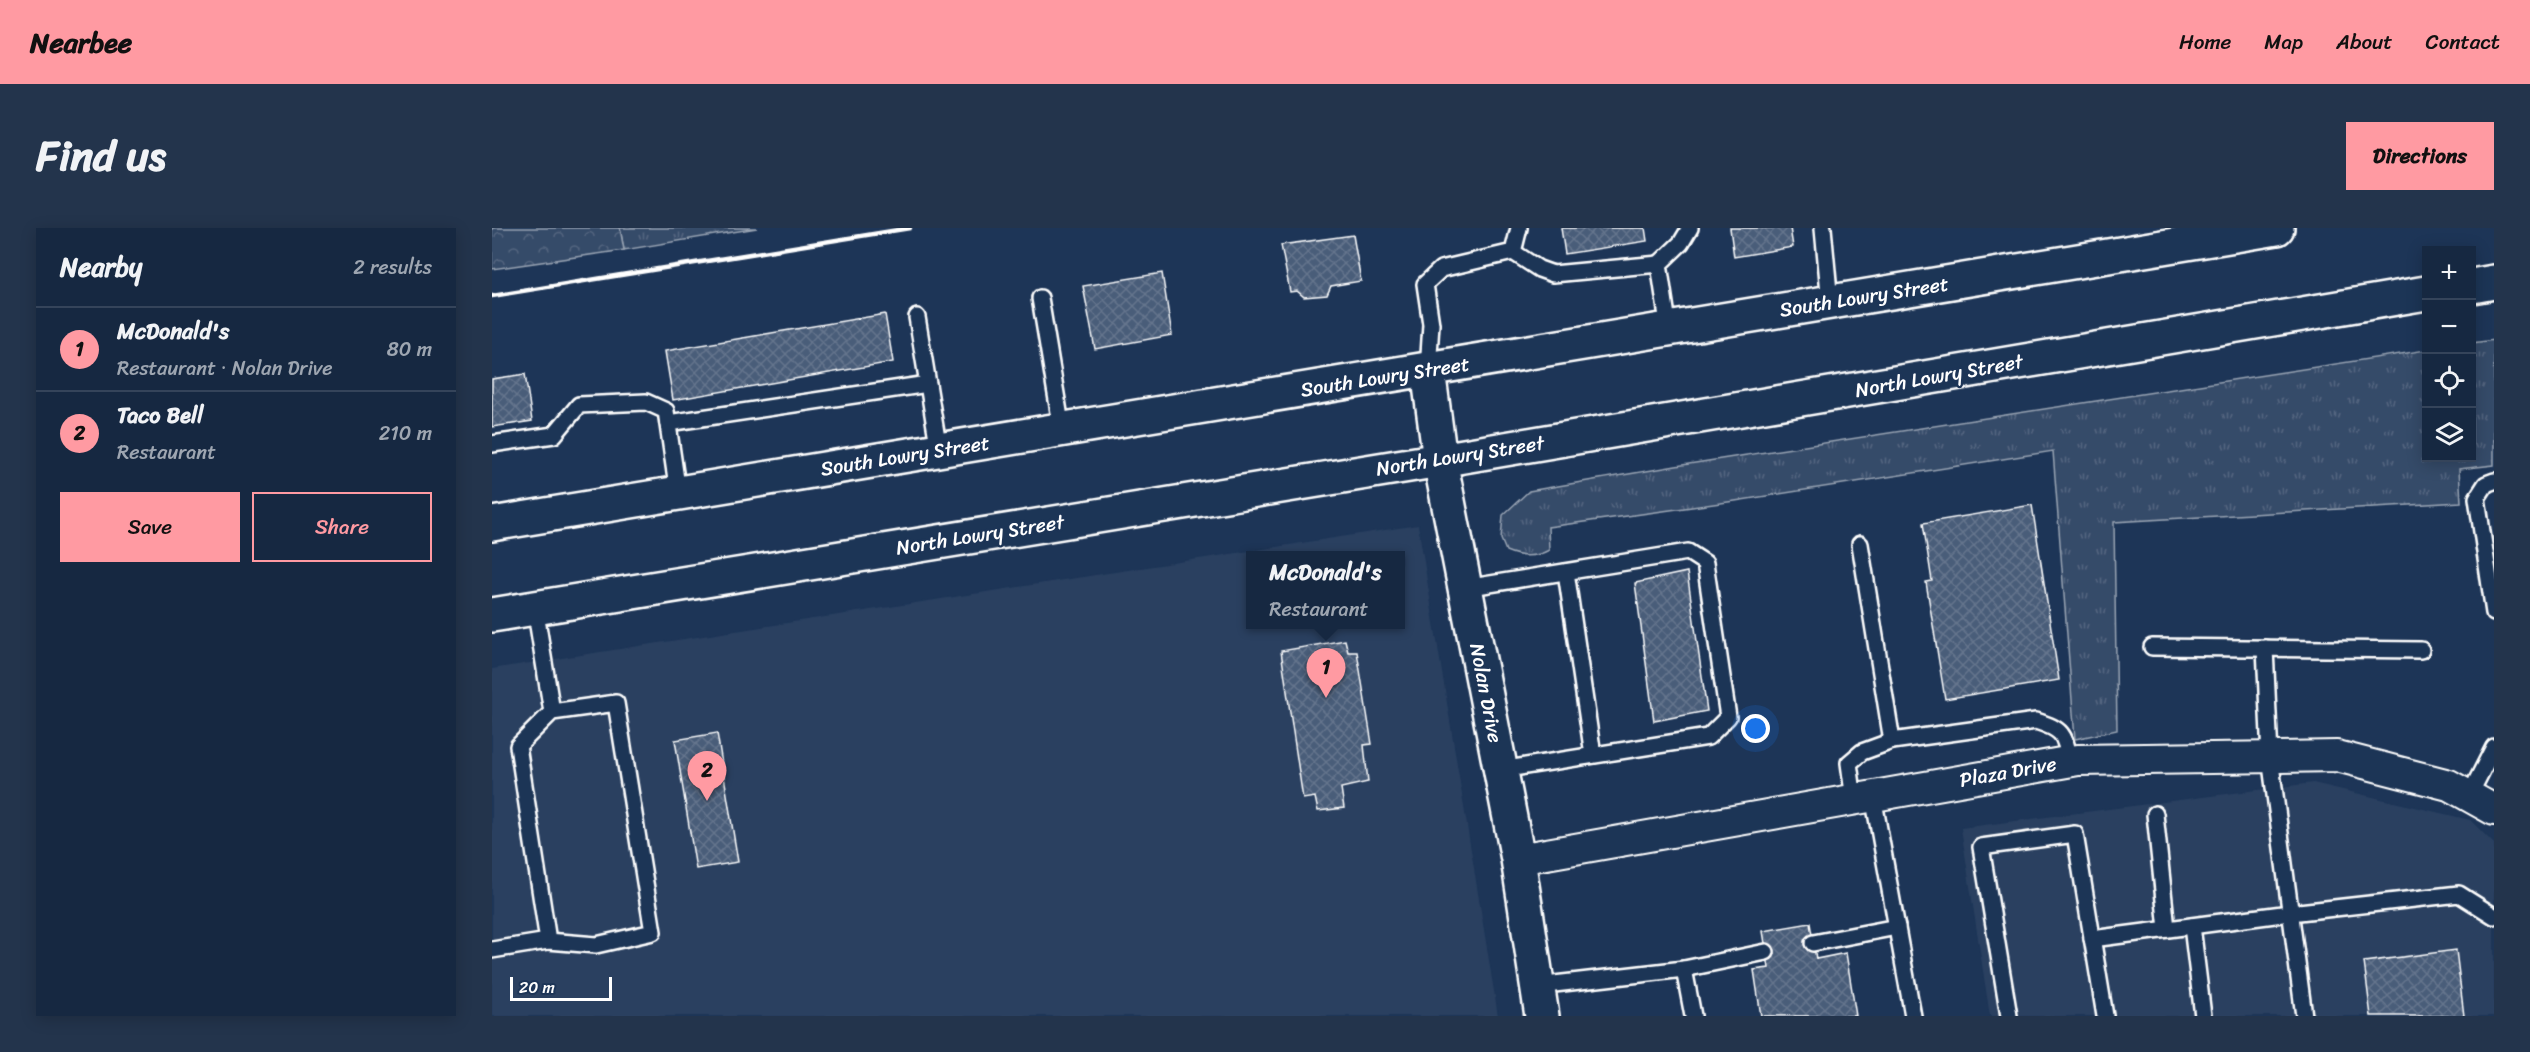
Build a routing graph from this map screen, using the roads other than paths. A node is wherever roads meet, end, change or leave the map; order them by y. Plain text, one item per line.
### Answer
1 (1519, 228) edge
2 (1690, 228) edge
3 (1823, 228) edge
4 (2277, 228) edge
5 (1513, 252) junction
6 (1659, 264) junction
7 (2494, 282) edge
8 (2476, 285) edge
9 (2422, 294) edge
10 (1040, 298) dead end
11 (1830, 303) junction
12 (917, 317) dead end
13 (1669, 330) junction
14 (1428, 370) junction
15 (928, 384) junction
16 (668, 423) junction
17 (1062, 430) junction
18 (492, 444) edge
19 (939, 451) junction
20 (1440, 460) junction
21 (2494, 481) edge
22 (678, 494) junction
23 (492, 524) edge
24 (1860, 544) dead end
25 (1566, 572) junction
26 (1466, 588) junction
27 (535, 608) junction
28 (2494, 613) edge
29 (492, 615) edge
30 (2152, 647) dead end
31 (2265, 648) junction
32 (2421, 650) dead end
33 (552, 712) junction
34 (1892, 741) junction
35 (2494, 747) edge
36 (1593, 755) junction
37 (2270, 757) junction
38 (2070, 761) junction
39 (1501, 770) junction
40 (1864, 798) junction
41 (2482, 803) edge
42 (2156, 814) dead end
43 (1518, 859) junction
44 (2290, 913) junction
45 (2494, 916) edge
46 (2192, 926) junction
47 (1897, 927) junction
48 (2167, 929) junction
49 (2092, 939) junction
50 (548, 941) junction
51 (1813, 944) dead end
52 (492, 950) edge
53 (1766, 952) dead end
54 (1684, 969) junction
55 (1539, 1001) edge
56 (1693, 1016) edge
57 (1913, 1016) edge
58 (2009, 1016) edge
59 (2105, 1016) edge
60 (2203, 1016) edge
61 (2304, 1016) edge

1 - 5 lane
2 - 6 lane
3 - 11 lane
4 - 11 main road, South Lowry Street
5 - 6 lane
5 - 14 lane
6 - 13 lane
7 - 8 main road
9 - 20 main road, North Lowry Street
10 - 17 lane
11 - 13 main road, South Lowry Street
12 - 15 lane
13 - 14 main road, South Lowry Street
14 - 17 main road, South Lowry Street
14 - 20 main road, Nolan Drive
15 - 16 lane
15 - 19 lane
16 - 18 lane
16 - 22 lane
17 - 19 main road, South Lowry Street
19 - 22 main road, South Lowry Street
20 - 26 main road, Nolan Drive
20 - 27 main road, North Lowry Street
21 - 28 lane
22 - 23 main road, South Lowry Street
24 - 34 lane
25 - 26 lane
25 - 36 lane
25 - 36 lane
26 - 39 main road, Nolan Drive
27 - 29 main road, North Lowry Street
27 - 33 lane
30 - 31 lane
31 - 32 lane
31 - 37 lane
33 - 50 lane
33 - 50 lane
34 - 38 lane
34 - 40 lane
35 - 41 lane
36 - 39 lane
37 - 38 street, Plaza Drive
37 - 41 street, Plaza Drive
37 - 44 lane
38 - 40 street, Plaza Drive
39 - 43 main road, Nolan Drive
40 - 43 street, Plaza Drive
40 - 47 lane
42 - 48 lane
43 - 55 main road, Nolan Drive
44 - 45 lane
44 - 46 lane
44 - 61 lane
46 - 48 lane
46 - 60 lane
47 - 51 lane
47 - 57 lane
48 - 49 lane
49 - 58 lane
49 - 59 lane
50 - 52 lane
53 - 54 lane
54 - 55 lane
54 - 56 lane

